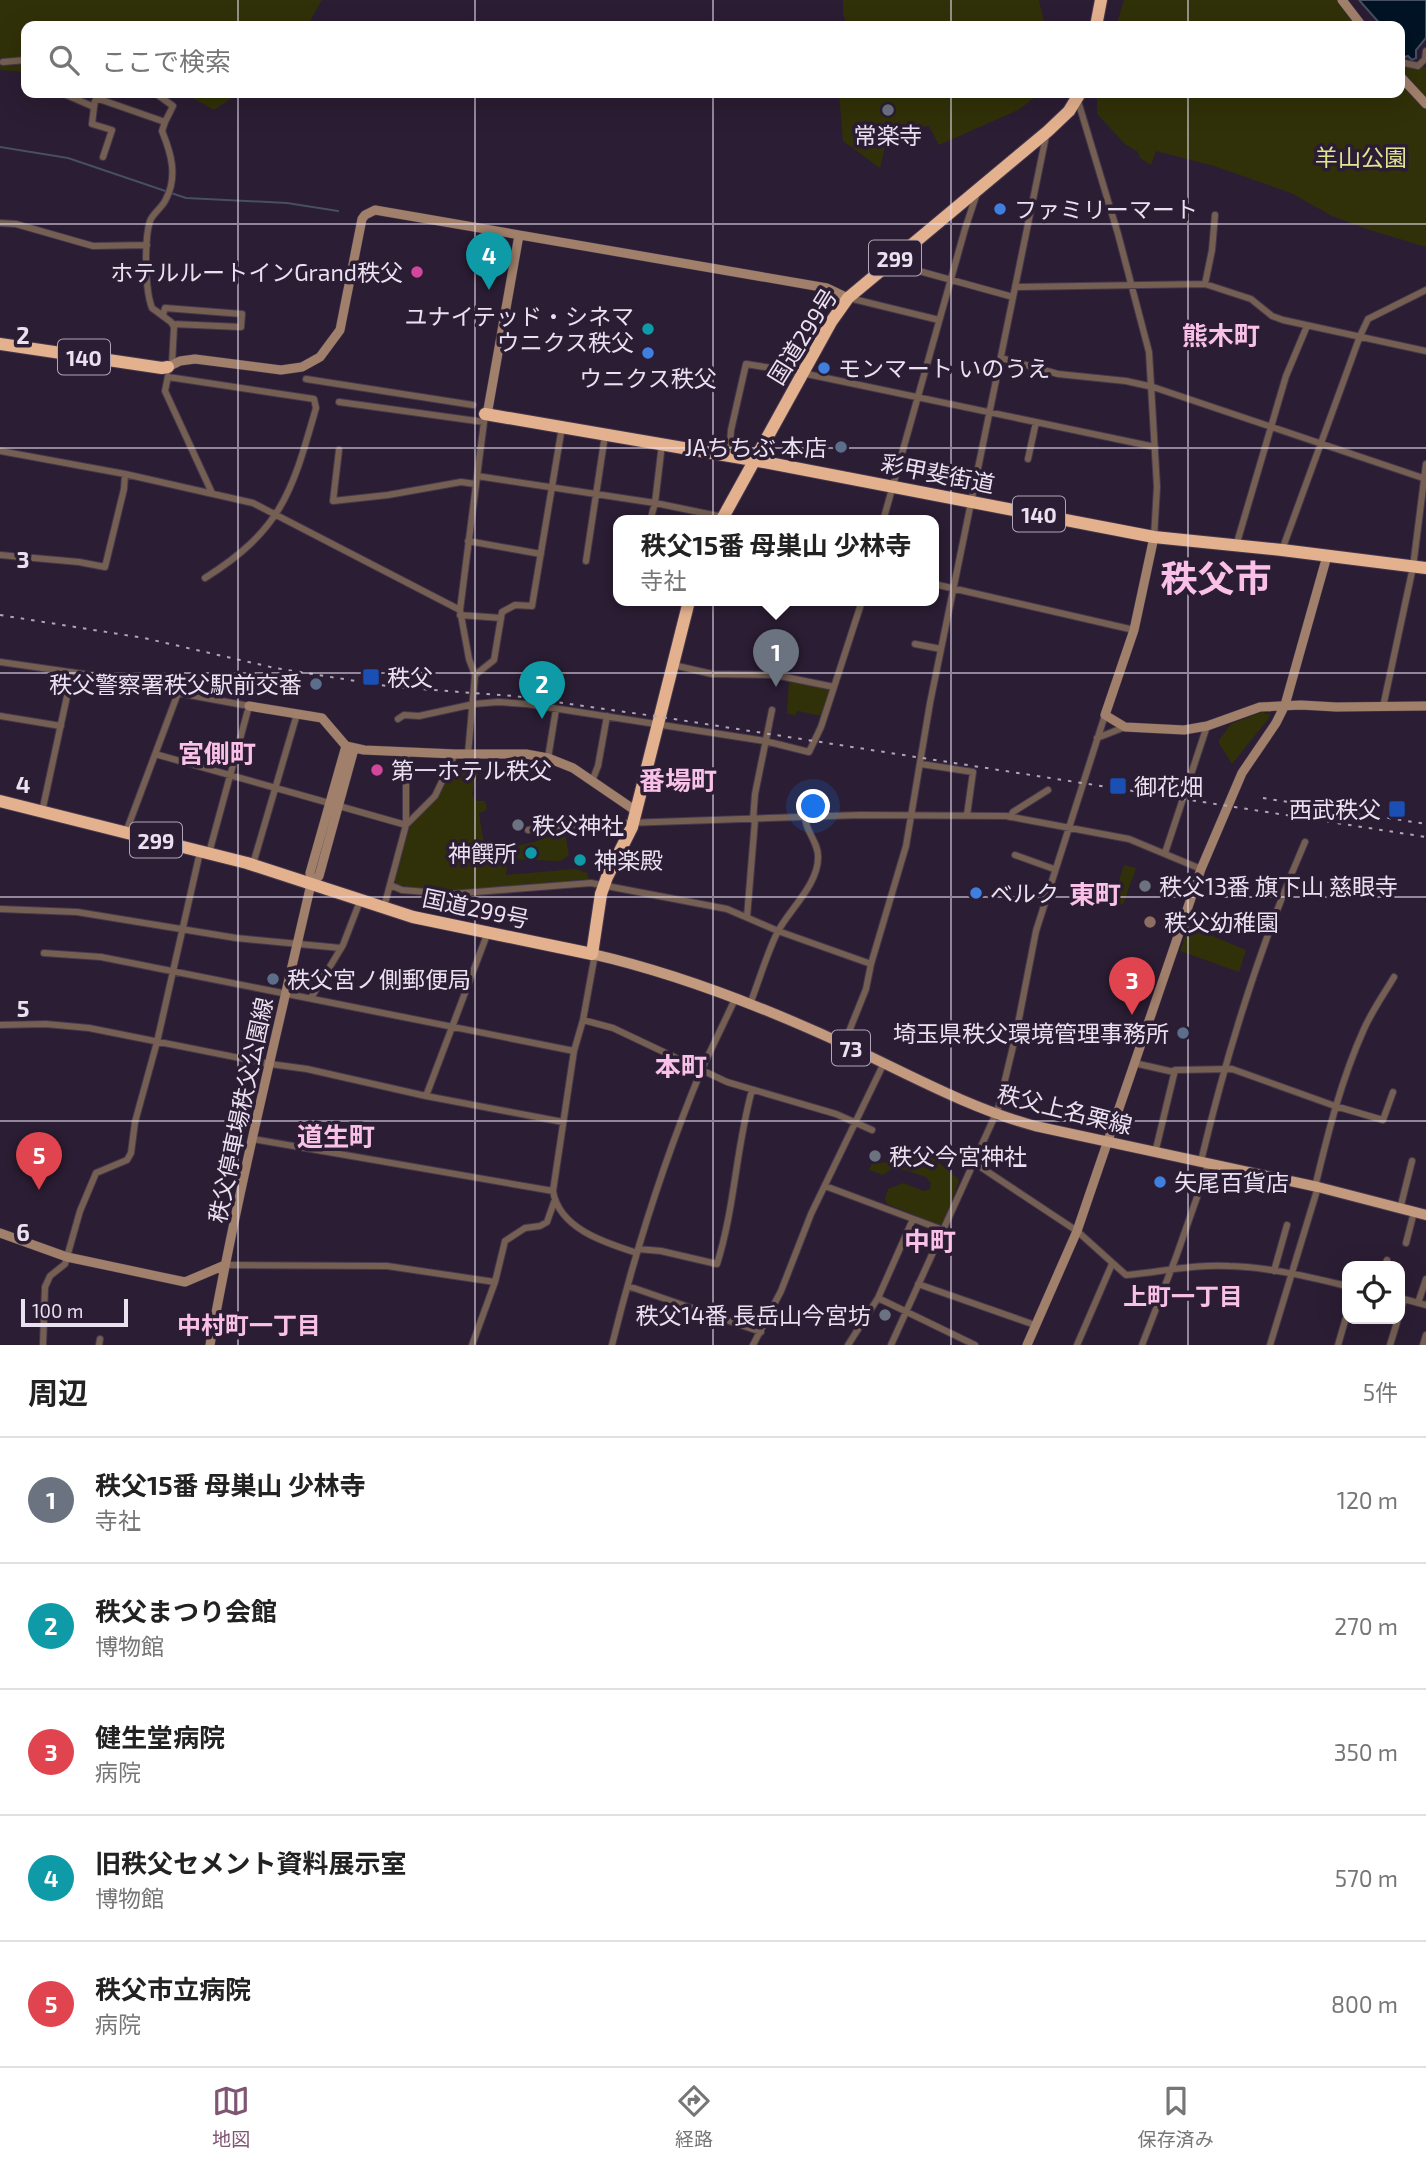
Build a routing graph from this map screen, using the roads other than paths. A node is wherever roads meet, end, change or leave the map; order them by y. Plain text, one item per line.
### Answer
1 (1101, 0) edge
2 (1342, 0) edge
3 (1097, 21) edge
4 (1358, 21) edge
5 (1426, 51) edge
6 (21, 60) edge
7 (3, 62) dead end
8 (1405, 63) edge
9 (1405, 81) edge
10 (73, 98) edge
11 (162, 98) edge
12 (1078, 98) edge
13 (1080, 98) edge
14 (1426, 104) edge
15 (94, 107) junction
16 (165, 122) junction
17 (1048, 131) junction
18 (103, 157) dead end
19 (979, 186) junction
20 (1215, 215) dead end
21 (0, 223) edge
22 (519, 235) junction
23 (147, 245) junction
24 (888, 263) junction
25 (950, 281) junction
26 (1205, 284) junction
27 (1131, 285) junction
28 (1015, 288) junction
29 (1426, 290) edge
30 (1013, 297) junction
31 (848, 298) junction
32 (163, 315) junction
33 (939, 320) junction
34 (173, 324) junction
35 (1307, 326) junction
36 (1360, 336) junction
37 (0, 344) edge
38 (1426, 351) edge
39 (1001, 358) junction
40 (169, 369) junction
41 (802, 373) junction
42 (306, 379) dead end
43 (1153, 387) junction
44 (916, 398) junction
45 (340, 402) dead end
46 (472, 405) dead end
47 (990, 414) junction
48 (485, 417) junction
49 (1036, 422) junction
50 (1270, 425) junction
51 (562, 428) junction
52 (605, 435) junction
53 (1321, 442) junction
54 (662, 444) junction
55 (1155, 447) junction
56 (339, 450) dead end
57 (0, 451) edge
58 (729, 456) junction
59 (1028, 459) dead end
60 (753, 460) junction
61 (1426, 464) edge
62 (125, 474) junction
63 (1423, 478) junction
64 (476, 480) junction
65 (891, 486) junction
66 (551, 488) junction
67 (212, 493) junction
68 (596, 495) junction
69 (972, 501) junction
70 (655, 503) junction
71 (276, 515) junction
72 (652, 515) edge
73 (705, 515) edge
74 (724, 515) edge
75 (884, 515) edge
76 (1154, 537) junction
77 (468, 541) junction
78 (1236, 546) junction
79 (1282, 550) junction
80 (541, 554) junction
81 (0, 555) edge
82 (1327, 556) junction
83 (586, 561) dead end
84 (1412, 567) junction
85 (1426, 568) edge
86 (205, 578) dead end
87 (939, 585) edge
88 (954, 588) junction
89 (688, 606) edge
90 (860, 606) edge
91 (460, 612) junction
92 (501, 618) junction
93 (1134, 630) junction
94 (915, 644) dead end
95 (942, 649) junction
96 (0, 662) edge
97 (673, 665) junction
98 (72, 673) junction
99 (475, 675) junction
100 (834, 687) junction
101 (178, 693) junction
102 (474, 704) junction
103 (1285, 705) junction
104 (249, 706) junction
105 (1426, 706) edge
106 (1383, 707) junction
107 (556, 709) junction
108 (772, 710) dead end
109 (297, 714) junction
110 (1105, 715) junction
111 (0, 716) edge
112 (607, 716) junction
113 (398, 719) dead end
114 (659, 724) junction
115 (61, 726) junction
116 (1207, 726) junction
117 (1125, 727) junction
118 (1097, 738) junction
119 (765, 741) junction
120 (350, 747) junction
121 (406, 752) junction
122 (155, 754) junction
123 (455, 754) junction
124 (468, 754) junction
125 (548, 758) junction
126 (921, 764) junction
127 (231, 775) junction
128 (592, 781) junction
129 (274, 787) junction
130 (1048, 790) dead end
131 (0, 801) edge
132 (334, 805) junction
133 (42, 812) junction
134 (912, 815) junction
135 (635, 816) junction
136 (967, 816) junction
137 (1010, 817) junction
138 (804, 818) junction
139 (754, 820) junction
140 (406, 825) junction
141 (1068, 828) junction
142 (528, 830) dead end
143 (126, 832) junction
144 (1305, 842) dead end
145 (204, 853) junction
146 (1165, 853) junction
147 (1016, 855) dead end
148 (253, 864) junction
149 (1054, 869) junction
150 (1201, 869) junction
151 (311, 884) junction
152 (390, 885) junction
153 (604, 886) junction
154 (360, 901) junction
155 (0, 909) edge
156 (383, 909) junction
157 (747, 917) junction
158 (183, 929) junction
159 (488, 932) junction
160 (778, 932) junction
161 (298, 944) junction
162 (341, 947) junction
163 (44, 953) dead end
164 (593, 954) junction
165 (871, 964) junction
166 (173, 971) junction
167 (1394, 977) dead end
168 (284, 995) junction
169 (311, 998) junction
170 (734, 999) junction
171 (750, 1004) junction
172 (583, 1020) junction
173 (0, 1025) edge
174 (451, 1028) junction
175 (157, 1042) junction
176 (844, 1045) junction
177 (574, 1051) junction
178 (884, 1063) junction
179 (1134, 1063) junction
180 (270, 1064) junction
181 (1224, 1068) junction
182 (702, 1069) junction
183 (1174, 1073) junction
184 (752, 1090) junction
185 (1392, 1092) dead end
186 (426, 1096) junction
187 (1335, 1106) junction
188 (995, 1115) junction
189 (563, 1122) junction
190 (855, 1122) junction
191 (872, 1130) dead end
192 (253, 1139) junction
193 (1109, 1142) junction
194 (1155, 1153) junction
195 (1412, 1161) dead end
196 (973, 1162) junction
197 (1205, 1162) junction
198 (825, 1186) junction
199 (1317, 1187) junction
200 (553, 1191) junction
201 (554, 1202) junction
202 (1400, 1209) junction
203 (1420, 1214) edge
204 (913, 1219) junction
205 (1287, 1225) dead end
206 (943, 1230) junction
207 (1077, 1231) junction
208 (0, 1233) edge
209 (1406, 1242) dead end
210 (637, 1251) junction
211 (67, 1257) junction
212 (1112, 1264) junction
213 (225, 1265) junction
214 (1170, 1271) junction
215 (1273, 1271) junction
216 (1292, 1272) junction
217 (1426, 1279) edge
218 (495, 1282) junction
219 (918, 1284) junction
220 (1342, 1285) edge
221 (628, 1286) junction
222 (878, 1298) junction
223 (1405, 1299) edge
224 (1422, 1304) edge
225 (905, 1312) junction
226 (1344, 1324) edge
227 (1396, 1324) edge
228 (1035, 1325) junction
229 (761, 1332) junction
230 (1426, 1335) edge
231 (43, 1345) edge
232 (210, 1345) edge
233 (472, 1345) edge
234 (612, 1345) edge
235 (753, 1345) edge
236 (848, 1345) edge
237 (891, 1345) edge
238 (975, 1345) edge
239 (1027, 1345) edge
240 (1077, 1345) edge
241 (1142, 1345) edge
242 (1270, 1345) edge
243 (1338, 1345) edge
244 (1390, 1345) edge
245 (1423, 1345) edge

1 - 3 highway
2 - 4 street
5 - 8 street
6 - 7 street
9 - 14 street
10 - 15 street
11 - 16 street
12 - 17 highway, 国道299号 / 299
13 - 27 street
15 - 16 street
15 - 18 street
16 - 23 street
17 - 19 highway, 国道299号 / 299
17 - 28 street
19 - 24 highway, 国道299号 / 299
19 - 25 street
20 - 26 street
21 - 23 street
22 - 31 street
22 - 40 street
22 - 48 street
23 - 32 street
24 - 25 street
24 - 31 highway, 国道299号 / 299
25 - 30 street
25 - 33 street
26 - 27 street
26 - 35 street
27 - 28 street
27 - 43 street
28 - 30 street
29 - 36 street
30 - 39 street
31 - 33 street
31 - 41 highway, 国道299号 / 299
32 - 34 street
32 - 34 street
33 - 44 street
34 - 40 street
35 - 36 street
35 - 50 street
36 - 38 street
36 - 53 street
37 - 40 highway, 140
39 - 43 street
39 - 47 street
40 - 67 street
40 - 71 street
41 - 44 street
41 - 58 street
41 - 60 highway, 国道299号 / 299
42 - 46 street
43 - 50 street
43 - 55 street
44 - 47 street
44 - 65 street
45 - 48 street
47 - 49 street
47 - 69 street
48 - 51 highway, 彩甲斐街道 / 140
48 - 64 street
49 - 55 street
49 - 59 street
50 - 53 street
50 - 78 street
51 - 52 highway, 彩甲斐街道 / 140
51 - 66 street
52 - 54 highway, 彩甲斐街道 / 140
52 - 68 street
53 - 63 street
53 - 79 street
54 - 58 highway, 彩甲斐街道 / 140
54 - 70 street
55 - 76 street
56 - 64 street
57 - 62 street
58 - 60 highway, 彩甲斐街道 / 140
60 - 65 highway, 彩甲斐街道 / 140
60 - 74 highway, 国道299号 / 299
61 - 63 street
62 - 67 street
62 - 81 street
63 - 84 street
64 - 66 street
64 - 77 street
65 - 69 highway, 彩甲斐街道 / 140
65 - 75 street
66 - 68 street
66 - 80 street
67 - 71 street
68 - 70 street
68 - 83 street
69 - 76 highway, 彩甲斐街道 / 140
69 - 88 street
70 - 72 street
70 - 73 street
71 - 86 street
71 - 91 street
76 - 78 highway, 彩甲斐街道 / 140
76 - 93 street
77 - 80 street
77 - 91 street
78 - 79 highway, 彩甲斐街道 / 140
79 - 82 highway, 彩甲斐街道 / 140
80 - 92 street
82 - 84 highway, 彩甲斐街道 / 140
82 - 103 street
84 - 85 highway, 彩甲斐街道 / 140
84 - 106 street
87 - 88 street
88 - 93 street
88 - 95 street
89 - 97 highway
90 - 100 street
91 - 92 street
91 - 99 street
92 - 99 street
93 - 110 street
94 - 95 street
95 - 126 street
96 - 98 street
97 - 100 street
97 - 114 highway
98 - 101 street
98 - 115 street
99 - 102 street
100 - 119 street
101 - 104 street
101 - 122 street
102 - 107 street
102 - 113 street
102 - 124 street
103 - 106 street
103 - 116 street
103 - 150 street
104 - 109 street
104 - 127 street
105 - 106 street
107 - 112 street
107 - 125 street
108 - 119 street
109 - 120 street
109 - 129 street
110 - 117 street
110 - 118 street
111 - 115 street
112 - 114 street
112 - 128 street
114 - 119 street
114 - 135 highway
115 - 133 street
116 - 117 street
116 - 146 street
117 - 118 street
118 - 141 street
119 - 139 street
120 - 121 street
120 - 132 street, 秩父停車場秩父公園線
121 - 123 street
121 - 140 street
122 - 127 street
122 - 143 street
123 - 124 street
123 - 140 street
124 - 125 street
125 - 128 street
126 - 134 street
126 - 136 street
127 - 129 street
127 - 145 street
128 - 135 street
129 - 132 street
129 - 148 street
130 - 137 street
131 - 133 highway, 国道299号 / 299
132 - 140 street
132 - 151 street, 秩父停車場秩父公園線
133 - 143 highway, 国道299号 / 299
134 - 136 street
134 - 138 street
134 - 165 street
135 - 139 street
135 - 142 street
135 - 153 highway
136 - 137 street
137 - 141 street
138 - 139 street
138 - 160 street
139 - 157 street
140 - 152 street
141 - 146 street
141 - 149 street
143 - 145 highway, 国道299号 / 299
144 - 181 street
145 - 148 highway, 国道299号 / 299
145 - 158 street
146 - 150 street
147 - 149 street
148 - 151 highway, 国道299号 / 299
149 - 188 street
150 - 179 street
151 - 154 highway, 国道299号 / 299
151 - 161 street, 秩父停車場秩父公園線
152 - 153 street
152 - 156 street
153 - 157 street
153 - 164 highway
154 - 156 highway, 国道299号 / 299
154 - 162 street
155 - 158 street
156 - 159 highway, 国道299号 / 299
157 - 160 street
158 - 161 street
158 - 166 street
159 - 164 highway, 国道299号 / 299
159 - 174 street
160 - 165 street
160 - 171 street
161 - 162 street
161 - 168 street, 秩父停車場秩父公園線
162 - 169 street
163 - 166 street
164 - 170 main road, 秩父上名栗線 / 73
164 - 172 street
165 - 176 street
166 - 168 street
166 - 175 street
167 - 187 street
168 - 169 street
168 - 180 street, 秩父停車場秩父公園線
169 - 174 street
170 - 171 main road, 秩父上名栗線 / 73
170 - 182 street
171 - 176 main road, 秩父上名栗線 / 73
172 - 177 street
172 - 182 street
173 - 175 street
174 - 177 street
174 - 186 street
175 - 180 street
175 - 211 street
176 - 178 main road, 秩父上名栗線 / 73
177 - 189 street
178 - 188 main road, 秩父上名栗線 / 73
178 - 190 street
179 - 183 street
179 - 193 street
180 - 186 street
180 - 192 street, 秩父停車場秩父公園線
181 - 183 street
181 - 187 street
181 - 197 street
182 - 184 street
182 - 210 street
183 - 194 street
184 - 190 street
184 - 210 street
185 - 187 street
186 - 189 street
187 - 199 street
188 - 193 main road, 秩父上名栗線 / 73
188 - 196 street
189 - 200 street
190 - 191 street
190 - 198 street
192 - 200 street
192 - 213 street, 秩父停車場秩父公園線
193 - 194 main road, 秩父上名栗線 / 73
193 - 207 street
194 - 197 main road, 秩父上名栗線 / 73
195 - 202 street
196 - 206 street
196 - 207 street
197 - 199 main road, 秩父上名栗線 / 73
197 - 214 street
198 - 204 street
198 - 229 street
199 - 202 main road, 秩父上名栗線 / 73
199 - 216 street
200 - 201 street
201 - 210 street
201 - 218 street
202 - 203 main road, 秩父上名栗線 / 73
203 - 209 street
204 - 206 street
204 - 222 street
205 - 215 street
206 - 219 street
207 - 212 street
207 - 228 street
208 - 211 street
210 - 221 street
211 - 213 street
211 - 231 street
212 - 214 street
212 - 240 street
213 - 218 street
213 - 232 street, 秩父停車場秩父公園線
214 - 215 street
214 - 241 street
215 - 216 street
216 - 220 street
216 - 242 street
217 - 224 street
218 - 233 street
219 - 225 street
219 - 228 street
221 - 229 street
221 - 234 street
222 - 225 street
222 - 236 street
223 - 224 street
225 - 237 street
225 - 238 street
226 - 243 street
227 - 244 street
228 - 239 street
229 - 235 street
230 - 245 street

